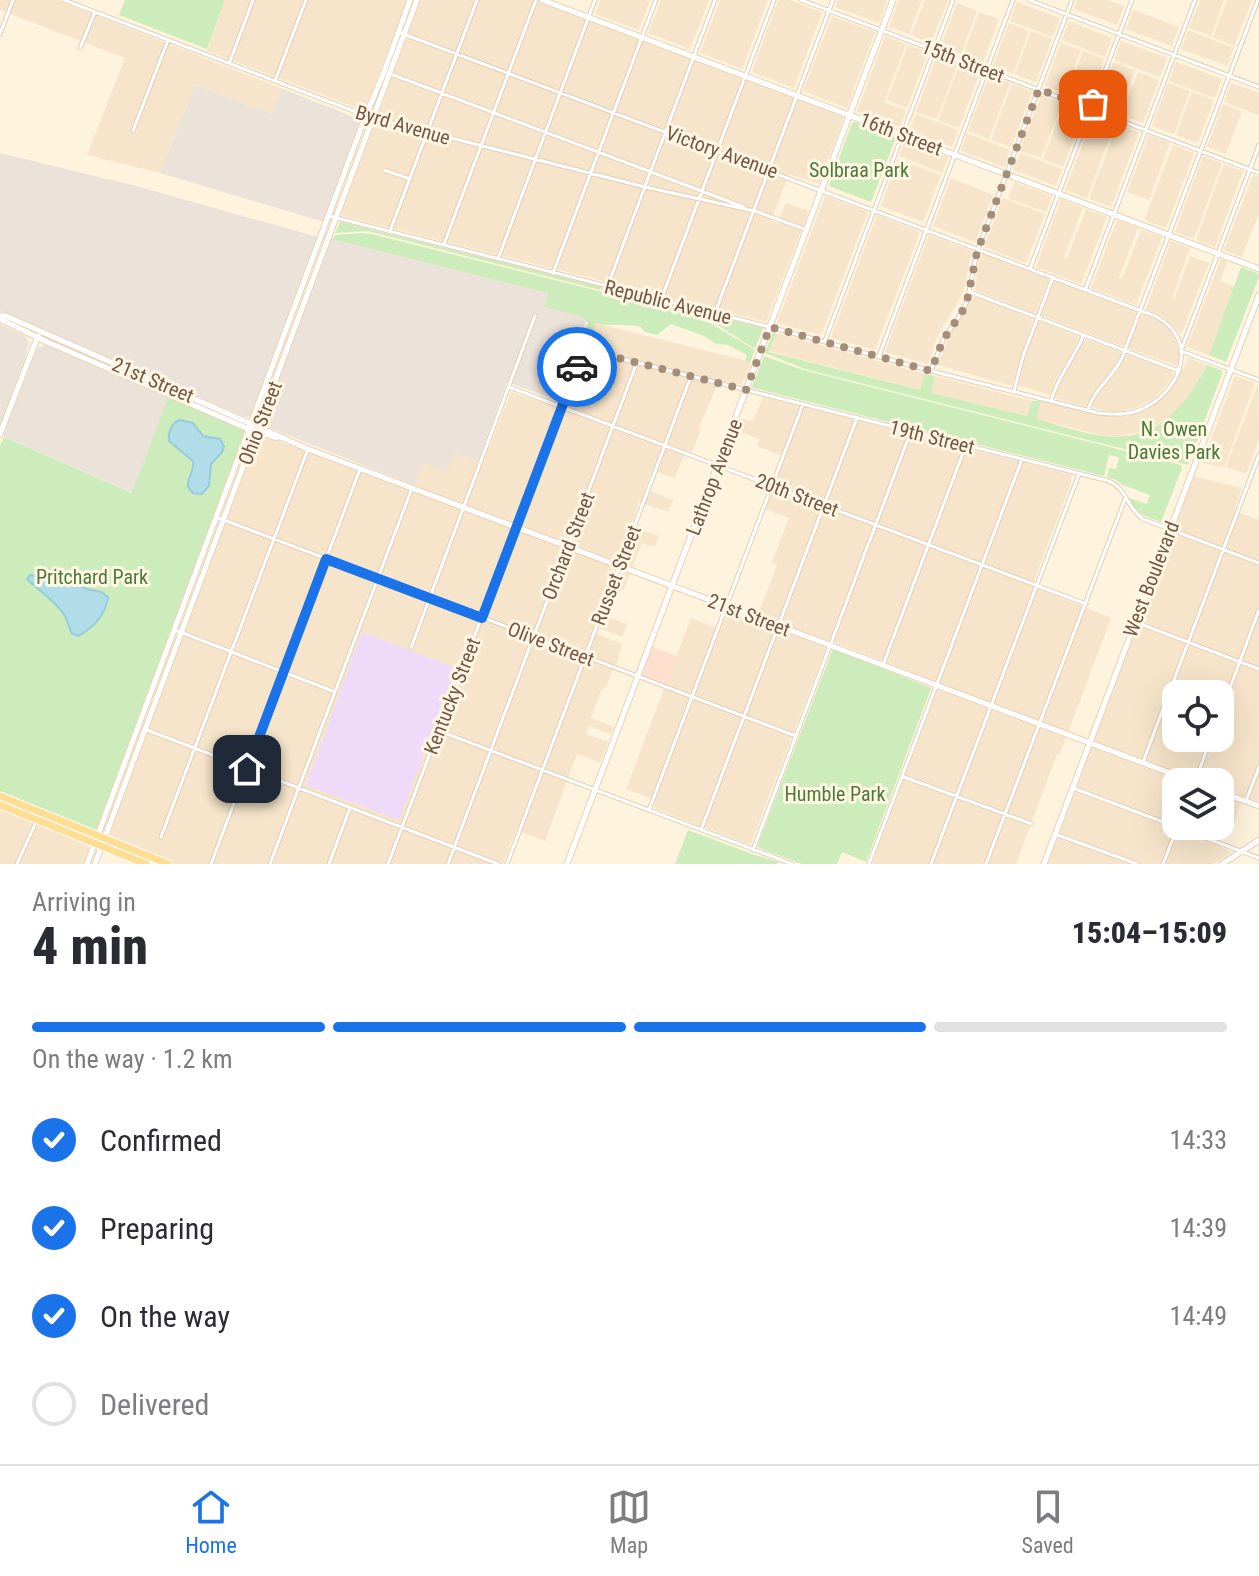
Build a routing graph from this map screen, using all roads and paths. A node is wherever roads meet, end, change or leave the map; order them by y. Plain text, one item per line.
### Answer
1 (13, 0) edge
2 (64, 0) edge
3 (253, 0) edge
4 (306, 0) edge
5 (410, 0) edge
6 (417, 0) edge
7 (477, 0) edge
8 (539, 0) edge
9 (595, 0) edge
10 (656, 0) edge
11 (715, 0) edge
12 (774, 0) edge
13 (801, 0) edge
14 (833, 0) edge
15 (893, 0) edge
16 (953, 0) edge
17 (1013, 0) edge
18 (1029, 0) edge
19 (1072, 0) edge
20 (1132, 0) edge
21 (1195, 0) edge
22 (1258, 0) edge
23 (829, 10) junction
24 (95, 12) junction
25 (1067, 14) junction
26 (589, 17) junction
27 (882, 30) junction
28 (401, 33) junction
29 (0, 34) edge
30 (1119, 34) junction
31 (642, 37) junction
32 (168, 40) junction
33 (80, 48) dead end
34 (934, 50) junction
35 (457, 54) junction
36 (1174, 55) junction
37 (694, 57) junction
38 (229, 64) junction
39 (986, 70) junction
40 (387, 73) junction
41 (509, 73) junction
42 (1229, 75) junction
43 (746, 76) junction
44 (275, 81) junction
45 (1259, 87) edge
46 (1039, 89) junction
47 (561, 93) junction
48 (442, 94) junction
49 (797, 95) junction
50 (1091, 109) junction
51 (614, 112) junction
52 (494, 113) junction
53 (850, 115) junction
54 (370, 117) junction
55 (1146, 130) junction
56 (133, 131) dead end
57 (666, 132) junction
58 (427, 133) junction
59 (546, 133) junction
60 (902, 135) junction
61 (1259, 145) edge
62 (481, 146) junction
63 (718, 151) junction
64 (1201, 151) junction
65 (599, 152) junction
66 (954, 155) junction
67 (535, 160) junction
68 (1250, 169) junction
69 (384, 170) dead end
70 (769, 170) junction
71 (650, 172) junction
72 (1259, 173) edge
73 (590, 174) junction
74 (1007, 174) junction
75 (410, 179) junction
76 (645, 187) junction
77 (822, 190) junction
78 (702, 191) junction
79 (1059, 194) junction
80 (699, 200) junction
81 (874, 210) junction
82 (754, 211) junction
83 (1114, 215) junction
84 (329, 216) junction
85 (336, 218) junction
86 (926, 229) junction
87 (807, 230) junction
88 (390, 231) junction
89 (1169, 235) junction
90 (444, 245) junction
91 (978, 249) junction
92 (1218, 254) junction
93 (498, 259) junction
94 (1030, 269) junction
95 (1259, 269) edge
96 (553, 273) junction
97 (307, 274) junction
98 (315, 277) junction
99 (1053, 277) junction
100 (607, 286) junction
101 (1085, 289) junction
102 (970, 292) junction
103 (1259, 295) edge
104 (661, 300) junction
105 (1140, 310) junction
106 (715, 313) junction
107 (535, 316) dead end
108 (0, 318) edge
109 (1037, 318) junction
110 (770, 327) junction
111 (25, 332) junction
112 (38, 334) junction
113 (589, 334) dead end
114 (1083, 335) junction
115 (825, 341) junction
116 (47, 342) junction
117 (286, 342) junction
118 (34, 347) junction
119 (583, 349) junction
120 (1125, 351) junction
121 (1181, 351) junction
122 (878, 356) junction
123 (637, 362) junction
124 (1231, 369) junction
125 (931, 371) junction
126 (1179, 371) junction
127 (691, 376) junction
128 (1259, 380) edge
129 (509, 387) junction
130 (746, 390) junction
131 (1014, 391) junction
132 (1051, 401) junction
133 (803, 404) junction
134 (562, 406) junction
135 (1088, 410) junction
136 (857, 418) junction
137 (613, 426) junction
138 (254, 427) junction
139 (911, 431) junction
140 (0, 434) edge
141 (665, 445) junction
142 (966, 445) junction
143 (306, 448) junction
144 (1259, 455) edge
145 (1022, 459) junction
146 (718, 465) junction
147 (360, 469) junction
148 (1079, 474) junction
149 (772, 486) junction
150 (412, 488) junction
151 (1125, 499) junction
152 (824, 505) junction
153 (464, 508) junction
154 (220, 519) junction
155 (876, 525) junction
156 (516, 527) junction
157 (1170, 530) junction
158 (274, 540) junction
159 (928, 544) junction
160 (568, 547) junction
161 (1223, 550) junction
162 (326, 559) junction
163 (1259, 563) edge
164 (982, 565) junction
165 (620, 566) junction
166 (378, 579) junction
167 (1037, 585) junction
168 (672, 586) junction
169 (430, 598) junction
170 (1086, 604) junction
171 (727, 606) junction
172 (1259, 610) edge
173 (482, 618) junction
174 (1135, 622) junction
175 (779, 626) junction
176 (178, 631) junction
177 (533, 637) junction
178 (1189, 642) junction
179 (831, 645) junction
180 (411, 648) dead end
181 (231, 653) junction
182 (585, 657) junction
183 (1240, 662) junction
184 (883, 665) junction
185 (1259, 669) edge
186 (283, 672) junction
187 (638, 677) junction
188 (1233, 680) edge
189 (937, 685) junction
190 (335, 692) junction
191 (692, 697) junction
192 (991, 706) junction
193 (744, 717) junction
194 (1040, 724) junction
195 (145, 730) junction
196 (439, 731) junction
197 (796, 736) junction
198 (1089, 742) junction
199 (195, 749) junction
200 (490, 751) junction
201 (1143, 763) junction
202 (1259, 767) edge
203 (247, 769) junction
204 (542, 770) junction
205 (1162, 770) edge
206 (903, 776) junction
207 (298, 788) junction
208 (1073, 788) junction
209 (595, 790) junction
210 (0, 796) edge
211 (957, 796) junction
212 (1234, 797) edge
213 (1246, 801) junction
214 (0, 805) edge
215 (1259, 806) edge
216 (350, 808) junction
217 (649, 810) junction
218 (1005, 814) junction
219 (38, 817) junction
220 (1162, 821) edge
221 (1032, 824) dead end
222 (402, 827) junction
223 (701, 830) junction
224 (1055, 834) junction
225 (161, 837) dead end
226 (1173, 840) edge
227 (1213, 840) edge
228 (1259, 840) edge
229 (100, 841) junction
230 (454, 847) junction
231 (753, 850) junction
232 (1242, 851) junction
233 (1259, 858) edge
234 (17, 864) edge
235 (87, 864) edge
236 (95, 864) edge
237 (146, 864) edge
238 (168, 864) edge
239 (211, 864) edge
240 (270, 864) edge
241 (329, 864) edge
242 (388, 864) edge
243 (448, 864) edge
244 (498, 864) edge
245 (507, 864) edge
246 (567, 864) edge
247 (792, 864) edge
248 (869, 864) edge
249 (931, 864) edge
250 (986, 864) edge
251 (1044, 864) edge
252 (1137, 864) edge
253 (1163, 864) edge
254 (1222, 864) edge

1 - 29 street
2 - 24 street, Byrd Avenue
3 - 38 street
4 - 44 street
5 - 28 street, Ohio Street
6 - 28 street, Ohio Street
7 - 35 street
8 - 26 street, 16th Street
8 - 41 street
9 - 26 street
10 - 31 street
11 - 37 street
12 - 43 street
13 - 23 street, 15th Street
14 - 23 street
15 - 27 street, Lathrop Avenue
16 - 34 street
17 - 39 street
18 - 25 street
19 - 25 street
20 - 30 street
21 - 36 street
22 - 42 street
23 - 27 street, 15th Street
23 - 49 street
24 - 32 street, Byrd Avenue
24 - 33 street
25 - 30 street
25 - 46 street
26 - 31 street, 16th Street
26 - 47 street
27 - 34 street, 15th Street
27 - 53 street, Lathrop Avenue
28 - 35 street, Victory Avenue
28 - 40 street, Ohio Street
30 - 36 street
30 - 50 street
31 - 37 street, 16th Street
31 - 51 street
32 - 38 street, Byrd Avenue
32 - 56 street
34 - 39 street, 15th Street
34 - 60 street
35 - 41 street, Victory Avenue
35 - 48 street
36 - 42 street
36 - 55 street
37 - 43 street, 16th Street
37 - 57 street
38 - 44 street, Byrd Avenue
39 - 46 street, 15th Street
39 - 66 street
40 - 48 street
40 - 54 street, Ohio Street
41 - 47 street, Victory Avenue
41 - 52 street
42 - 45 street
42 - 64 street
43 - 49 street, 16th Street
43 - 63 street
44 - 54 street, Byrd Avenue
46 - 50 street, 15th Street
46 - 74 street
47 - 51 street, Victory Avenue
47 - 59 street
48 - 52 street
48 - 58 street
49 - 53 street, 16th Street
49 - 70 street
50 - 55 street, 15th Street
50 - 79 street
51 - 57 street, Victory Avenue
51 - 65 street
52 - 59 street
52 - 62 street
53 - 60 street, 16th Street
53 - 77 street, Lathrop Avenue
54 - 58 street, Byrd Avenue
54 - 84 street, Ohio Street
54 - 85 street, Ohio Street
55 - 64 street, 15th Street
55 - 83 street
57 - 63 street, Victory Avenue
57 - 71 street
58 - 62 street, Byrd Avenue
58 - 75 street
59 - 65 street
59 - 67 street
60 - 66 street, 16th Street
60 - 81 street
61 - 68 street
62 - 67 street, Byrd Avenue
62 - 90 street
63 - 70 street, Victory Avenue
63 - 78 street
64 - 68 street, 15th Street
64 - 89 street
65 - 71 street
65 - 73 street
66 - 74 street, 16th Street
66 - 86 street
67 - 73 street, Byrd Avenue
67 - 93 street
68 - 72 street, 15th Street
68 - 92 street
69 - 75 street
70 - 77 street, Victory Avenue
70 - 82 street
71 - 76 street
71 - 78 street
73 - 76 street, Byrd Avenue
73 - 96 street
74 - 79 street, 16th Street
74 - 91 street
75 - 88 street
76 - 80 street, Byrd Avenue
76 - 100 street
77 - 81 street, Victory Avenue
77 - 87 street, Lathrop Avenue
78 - 80 street
78 - 82 street
79 - 83 street, 16th Street
79 - 94 street
80 - 82 street, Byrd Avenue
80 - 104 street
81 - 86 street, Victory Avenue
81 - 115 street
82 - 87 street
82 - 106 street
83 - 89 street, 16th Street
83 - 101 street
84 - 85 street, Republic Avenue
84 - 97 street, Ohio Street
85 - 88 street, Republic Avenue
85 - 98 street, Ohio Street
86 - 91 street, Victory Avenue
86 - 122 street
87 - 110 street, Lathrop Avenue
88 - 90 street, Republic Avenue
89 - 92 street, 16th Street
89 - 105 street
90 - 93 street, Republic Avenue
91 - 94 street, Victory Avenue
91 - 102 street
92 - 95 street, 16th Street
92 - 121 street
93 - 96 street, Republic Avenue
94 - 99 street, Victory Avenue
96 - 100 street, Republic Avenue
97 - 98 street
97 - 117 street, Ohio Street
98 - 117 street, Ohio Street
99 - 101 street, Victory Avenue
99 - 109 street
100 - 104 street, Republic Avenue
101 - 105 street, Victory Avenue
102 - 109 street
102 - 125 street
103 - 124 street, West Boulevard
104 - 106 street, Republic Avenue
105 - 120 street
105 - 121 street, Victory Avenue
106 - 110 street, Republic Avenue
107 - 129 street
108 - 111 street, 21st Street
108 - 112 street, 21st Street
109 - 114 street
109 - 131 street
110 - 115 street, Republic Avenue
110 - 130 street, Lathrop Avenue
111 - 112 street, 21st Street
111 - 118 street
112 - 116 street, 21st Street
112 - 118 street
112 - 138 street, 21st Street
113 - 119 street, Kentucky Street
114 - 120 street
114 - 132 street
115 - 122 street, Republic Avenue
116 - 118 street
116 - 138 street, 21st Street
117 - 138 street, Ohio Street
118 - 140 street
119 - 123 street, 19th Street
119 - 134 street, Kentucky Street
120 - 126 street
120 - 135 street
121 - 124 street
121 - 126 street
122 - 125 street, Republic Avenue
123 - 127 street, 19th Street
123 - 137 street, Orchard Street
124 - 128 street
124 - 157 street, West Boulevard
125 - 131 street, Republic Avenue
126 - 135 street, Republic Avenue
127 - 130 street, 19th Street
127 - 141 street, Russet Street
129 - 134 street, 20th Street
129 - 153 street
130 - 133 street, 19th Street
130 - 146 street, Lathrop Avenue
131 - 132 street, Republic Avenue
132 - 135 street, Republic Avenue
133 - 136 street, 19th Street
133 - 149 street
134 - 137 street, 20th Street
134 - 156 street, Kentucky Street
136 - 139 street, 19th Street
136 - 152 street
137 - 141 street, 20th Street
137 - 160 street, Orchard Street
138 - 143 street, 21st Street
138 - 154 street, Ohio Street
139 - 142 street, 19th Street
139 - 155 street
141 - 146 street, 20th Street
141 - 165 street, Russet Street
142 - 145 street, 19th Street
142 - 159 street
143 - 147 street, 21st Street
143 - 158 street
144 - 161 street
145 - 148 street, 19th Street
145 - 164 street
146 - 149 street, 20th Street
146 - 168 street, Lathrop Avenue
147 - 150 street, 21st Street
147 - 162 street
148 - 151 street, 19th Street
148 - 167 street
149 - 152 street, 20th Street
149 - 171 street
150 - 153 street, 21st Street
150 - 166 street
151 - 157 street, 19th Street
151 - 170 street
152 - 155 street, 20th Street
152 - 175 street
153 - 156 street, 21st Street
153 - 169 street
154 - 158 street, Olive Street
154 - 176 street, Ohio Street
155 - 159 street, 20th Street
155 - 179 street
156 - 160 street, 21st Street
156 - 173 street, Kentucky Street
157 - 161 street, 19th Street
157 - 174 street, West Boulevard
158 - 162 street, Olive Street
158 - 181 street
159 - 164 street, 20th Street
159 - 184 street
160 - 165 street, 21st Street
160 - 177 street, Orchard Street
161 - 163 street, 19th Street
161 - 178 street
162 - 166 street, Olive Street
162 - 186 street
164 - 167 street, 20th Street
164 - 189 street
165 - 168 street, 21st Street
165 - 182 street, Russet Street
166 - 169 street, Olive Street
166 - 190 street
167 - 170 street, 20th Street
167 - 192 street
168 - 171 street, 21st Street
168 - 187 street, Lathrop Avenue
169 - 173 street, Olive Street
169 - 180 street
170 - 194 street
171 - 175 street, 21st Street
171 - 191 street
172 - 183 street
173 - 177 street, Olive Street
173 - 196 street, Kentucky Street
174 - 178 street
174 - 198 street, West Boulevard
175 - 179 street, 21st Street
175 - 193 street
176 - 181 street
176 - 195 street, Ohio Street
176 - 229 street, Ohio Street
177 - 182 street, Olive Street
177 - 200 street, Orchard Street
178 - 183 street
178 - 201 street
179 - 184 street, 21st Street
179 - 197 street
181 - 186 street
181 - 199 street
182 - 187 street, Olive Street
182 - 204 street, Russet Street
183 - 185 street
183 - 188 street
184 - 189 street, 21st Street
186 - 190 street
186 - 203 street
187 - 191 street, Olive Street
187 - 209 street, Lathrop Avenue
189 - 192 street, 21st Street
189 - 206 street
190 - 207 street
191 - 193 street, Olive Street
191 - 217 street
192 - 194 street, 21st Street
192 - 211 street
193 - 197 street, Olive Street
193 - 223 street
194 - 198 street, 21st Street
194 - 218 street
195 - 199 street
195 - 229 street, Ohio Street
196 - 200 street
196 - 222 street, Kentucky Street
197 - 231 street
198 - 201 street, 21st Street
198 - 208 street, West Boulevard
199 - 203 street
199 - 225 street
200 - 204 street
200 - 230 street, Orchard Street
201 - 205 street, 21st Street
202 - 213 street
203 - 207 street
203 - 239 street
204 - 209 street
204 - 245 street, Russet Street
206 - 211 street
206 - 248 street
207 - 216 street
207 - 240 street
208 - 220 street
208 - 224 street, West Boulevard
209 - 217 street
209 - 246 street, Lathrop Avenue
210 - 219 main road
211 - 218 street
211 - 249 street
212 - 213 street
213 - 215 street
214 - 219 main road
216 - 222 street
216 - 241 street
217 - 223 street
218 - 221 street
218 - 250 street
219 - 229 main road
219 - 234 street
222 - 230 street
222 - 242 street, Kentucky Street
223 - 231 street
224 - 251 street, West Boulevard
224 - 252 street
226 - 253 street
227 - 232 street
228 - 232 street
229 - 235 street
229 - 236 street
229 - 237 main road
229 - 238 main road
230 - 243 street, Orchard Street
230 - 244 street
231 - 247 street
232 - 233 street
232 - 254 street

